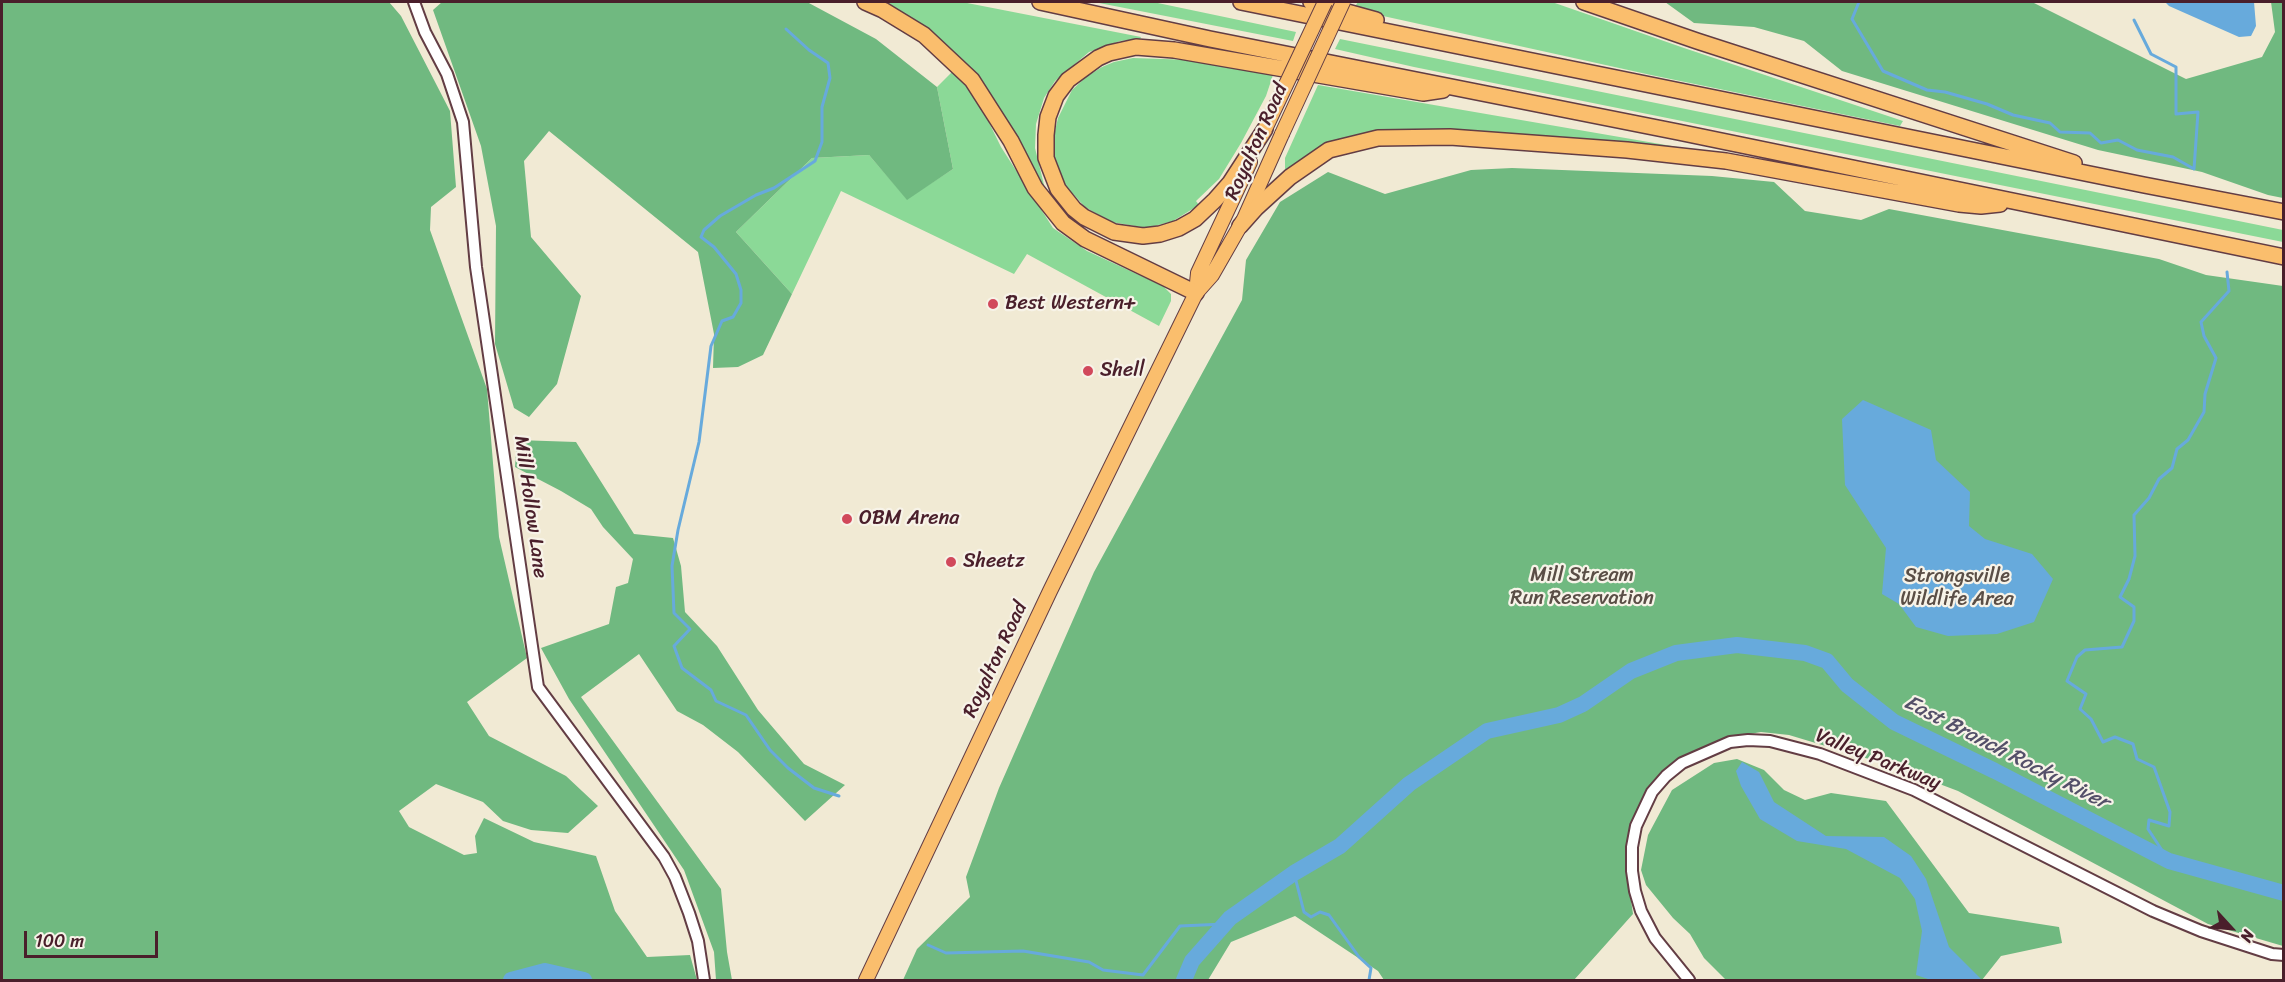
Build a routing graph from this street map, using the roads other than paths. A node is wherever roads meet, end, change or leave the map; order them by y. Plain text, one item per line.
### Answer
1 (414, 2) edge
2 (865, 2) edge
3 (1040, 2) edge
4 (1241, 2) edge
5 (1311, 2) edge
6 (1325, 2) edge
7 (1343, 2) edge
8 (1584, 2) edge
9 (1479, 51) junction
10 (1455, 89) junction
11 (1265, 129) junction
12 (2144, 185) junction
13 (2019, 202) junction
14 (2283, 212) edge
15 (1240, 226) junction
16 (2283, 257) edge
17 (1196, 292) junction
18 (2283, 955) edge
19 (704, 981) edge
20 (866, 981) edge
21 (1689, 981) edge

1 - 19 street, Mill Hollow Lane
2 - 17 highway
3 - 10 highway
4 - 9 highway
5 - 9 highway
6 - 11 main road, Royalton Road, bridge
7 - 15 main road, Royalton Road, bridge
8 - 12 highway
9 - 12 highway
10 - 11 highway
10 - 13 highway
11 - 17 main road, Royalton Road
12 - 14 highway
13 - 15 highway
13 - 16 highway
15 - 17 main road, Royalton Road
17 - 20 main road, Royalton Road
18 - 21 street, Valley Parkway

